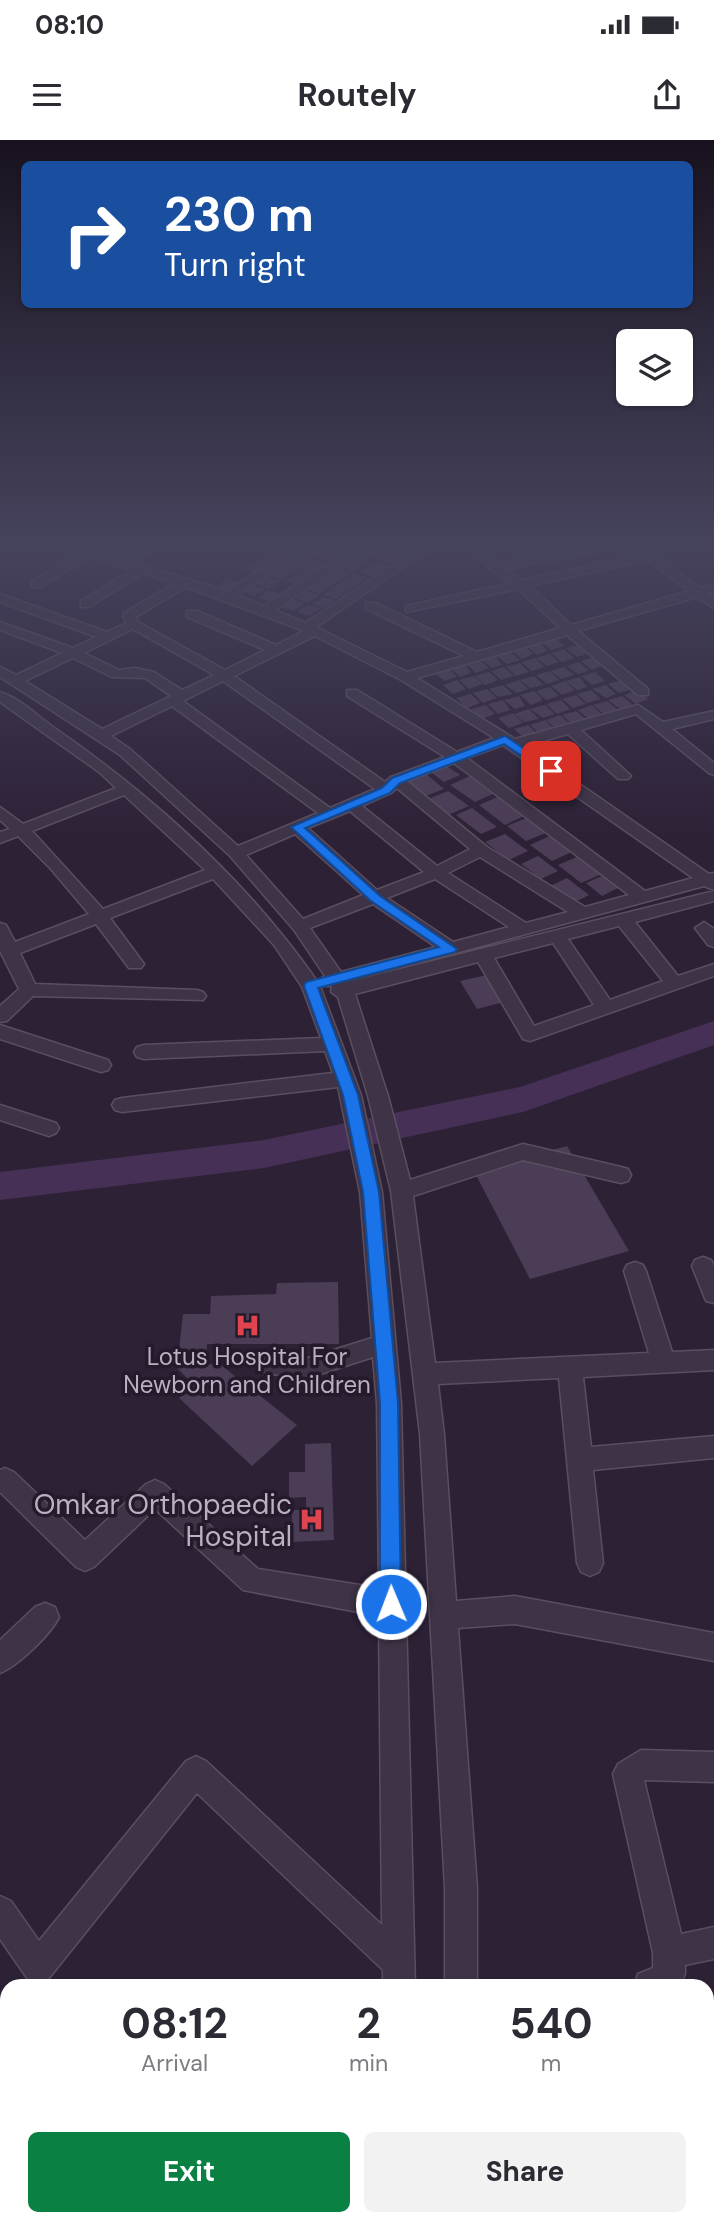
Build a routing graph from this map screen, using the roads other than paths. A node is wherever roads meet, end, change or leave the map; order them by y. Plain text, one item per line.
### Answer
1 (51, 644) edge
2 (89, 644) edge
3 (169, 644) edge
4 (263, 644) edge
5 (285, 644) edge
6 (341, 644) edge
7 (450, 644) edge
8 (477, 644) edge
9 (519, 644) edge
10 (586, 644) edge
11 (276, 650) junction
12 (72, 652) junction
13 (492, 652) junction
14 (476, 657) junction
15 (0, 671) edge
16 (224, 675) junction
17 (406, 677) junction
18 (16, 680) junction
19 (643, 692) dead end
20 (352, 693) dead end
21 (0, 696) edge
22 (177, 698) junction
23 (712, 717) edge
24 (661, 727) junction
25 (570, 729) junction
26 (101, 736) junction
27 (508, 742) junction
28 (714, 750) edge
29 (696, 754) junction
30 (454, 756) junction
31 (714, 769) edge
32 (623, 776) dead end
33 (391, 785) junction
34 (127, 789) junction
35 (352, 805) junction
36 (0, 812) edge
37 (329, 814) junction
38 (297, 827) junction
39 (23, 831) junction
40 (0, 838) edge
41 (481, 850) junction
42 (236, 853) junction
43 (216, 872) junction
44 (436, 873) junction
45 (713, 885) edge
46 (376, 898) junction
47 (643, 898) junction
48 (583, 913) junction
49 (101, 916) junction
50 (624, 920) junction
51 (300, 926) junction
52 (524, 929) junction
53 (3, 937) edge
54 (558, 937) junction
55 (450, 949) junction
56 (484, 957) junction
57 (135, 964) dead end
58 (714, 970) edge
59 (675, 984) junction
60 (341, 985) junction
61 (29, 990) junction
62 (313, 991) junction
63 (197, 996) dead end
64 (606, 1008) junction
65 (0, 1016) edge
66 (0, 1032) edge
67 (331, 1044) junction
68 (144, 1052) dead end
69 (101, 1065) dead end
70 (348, 1087) junction
71 (122, 1105) dead end
72 (0, 1112) edge
73 (49, 1128) dead end
74 (621, 1175) dead end
75 (402, 1191) junction
76 (703, 1266) dead end
77 (635, 1271) dead end
78 (714, 1294) edge
79 (384, 1343) junction
80 (714, 1360) edge
81 (664, 1363) junction
82 (272, 1365) dead end
83 (570, 1367) junction
84 (425, 1374) junction
85 (714, 1447) edge
86 (580, 1460) junction
87 (5, 1480) dead end
88 (590, 1563) dead end
89 (391, 1604) junction
90 (443, 1616) junction
91 (45, 1617) dead end
92 (714, 1647) edge
93 (0, 1659) edge
94 (714, 1767) edge
95 (0, 1912) edge
96 (714, 1943) edge
97 (669, 1953) junction
98 (400, 1975) edge
99 (461, 1979) edge
100 (664, 1979) edge

1 - 12 street
2 - 12 street
3 - 16 street
4 - 11 street
5 - 11 street
6 - 17 street
7 - 14 street
8 - 13 street
9 - 13 street
10 - 19 street
11 - 16 street
12 - 18 street
12 - 22 street
13 - 14 street
14 - 17 street
15 - 18 street
16 - 22 street
16 - 33 street
17 - 27 street
18 - 26 street
20 - 30 street
21 - 34 street
22 - 26 street
22 - 37 street
23 - 24 street
24 - 25 street
24 - 29 street
25 - 27 street
25 - 32 street
26 - 42 street
27 - 30 street
27 - 45 street
28 - 29 street
29 - 31 street
30 - 33 street
30 - 47 street
33 - 35 street
33 - 41 street
34 - 39 street
34 - 43 street
35 - 37 street
35 - 44 street
36 - 39 street
37 - 38 street
38 - 42 street
38 - 46 street
39 - 40 street
39 - 49 street
41 - 44 street
41 - 48 street
42 - 51 street
43 - 49 street
43 - 62 street
44 - 46 street
44 - 52 street
45 - 47 street
45 - 50 street
46 - 51 street
46 - 55 street
47 - 48 street
48 - 52 street
49 - 53 street
49 - 57 street
50 - 54 street
50 - 59 street
51 - 60 street
52 - 55 street
53 - 61 street
54 - 56 street
54 - 64 street
55 - 60 street
56 - 60 street
56 - 64 street
58 - 59 street
59 - 64 street
60 - 62 street
60 - 75 street
61 - 63 street
61 - 65 street
62 - 67 street
66 - 69 street
67 - 68 street
67 - 70 street
70 - 71 street
70 - 79 street
72 - 73 street
74 - 75 street
75 - 84 street
76 - 78 street
77 - 81 street
79 - 82 street
79 - 89 street
80 - 81 street
81 - 83 street
83 - 84 street
83 - 86 street
84 - 90 street
85 - 86 street
86 - 88 street
87 - 89 street
89 - 98 street
90 - 92 street
90 - 99 street
91 - 93 street
94 - 97 street
95 - 98 street
96 - 97 street
97 - 100 street

